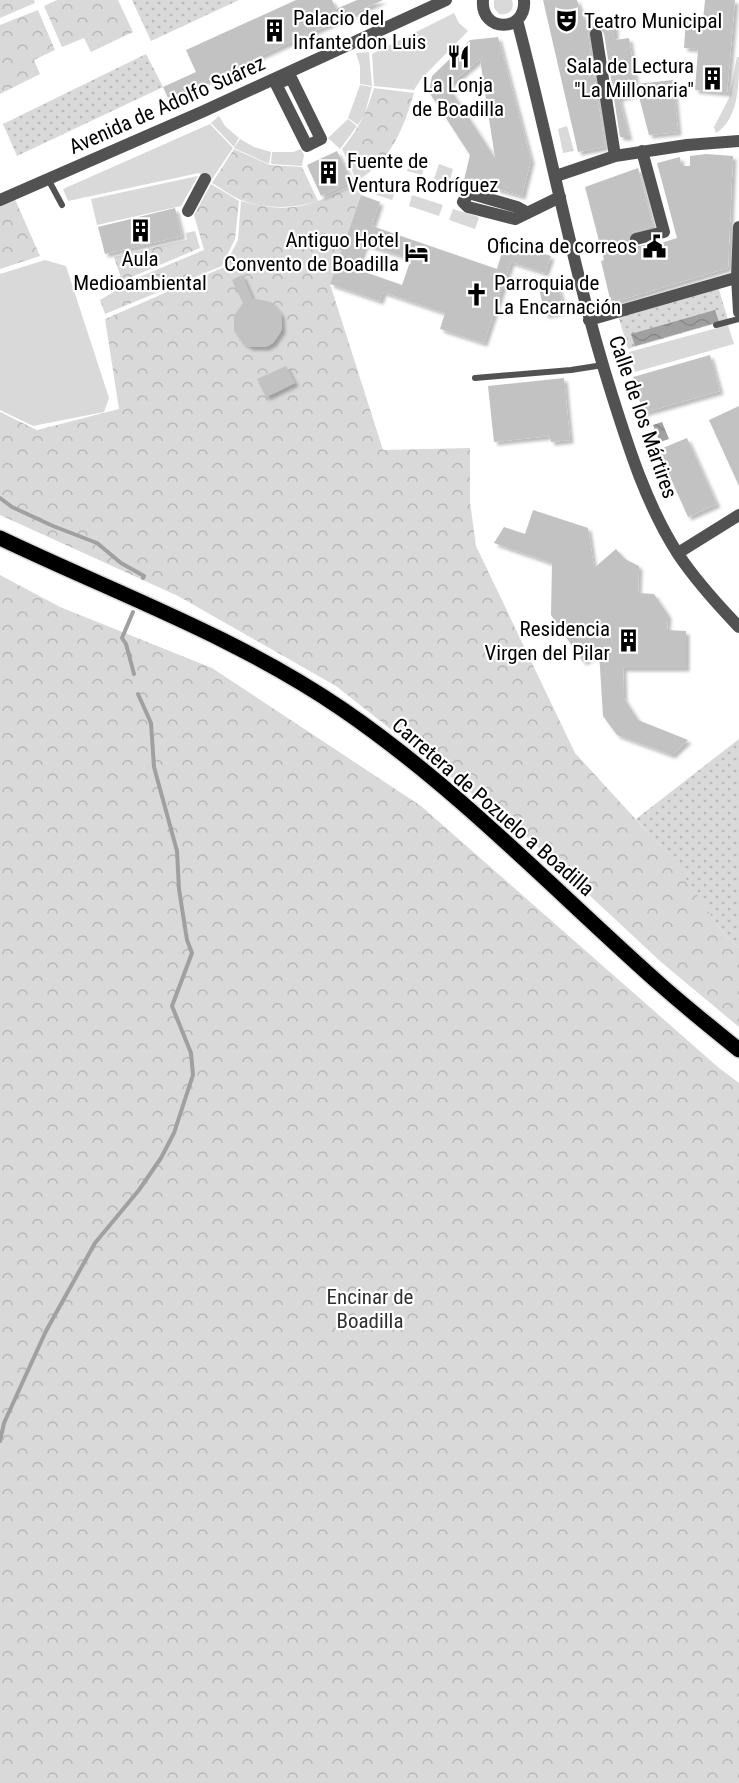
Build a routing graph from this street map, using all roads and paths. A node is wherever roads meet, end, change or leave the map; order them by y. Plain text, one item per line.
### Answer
1 (446, 0) edge
2 (483, 0) edge
3 (524, 0) edge
4 (517, 20) junction
5 (596, 34) dead end
6 (321, 139) joint
7 (739, 141) edge
8 (642, 151) junction
9 (615, 156) junction
10 (556, 176) junction
11 (47, 179) junction
12 (205, 179) dead end
13 (560, 197) junction
14 (0, 200) edge
15 (62, 205) dead end
16 (188, 211) dead end
17 (528, 213) dead end
18 (739, 227) edge
19 (636, 239) dead end
20 (738, 277) edge
21 (739, 312) edge
22 (589, 320) junction
23 (739, 320) edge
24 (716, 325) dead end
25 (603, 365) junction
26 (475, 378) dead end
27 (739, 515) edge
28 (0, 538) edge
29 (678, 553) junction
30 (739, 627) edge
31 (739, 1050) edge

1 - 11 street, Avenida de Adolfo Suárez
2 - 4 street
3 - 4 street
4 - 10 street, Calle de los Mártires
5 - 9 street
6 - 6 street
7 - 8 street
8 - 9 street
8 - 19 street
9 - 10 street
10 - 13 street, Calle de los Mártires
11 - 14 street, Avenida de Adolfo Suárez
11 - 15 lane
12 - 16 street
13 - 17 street
13 - 22 street, Calle de los Mártires
18 - 20 street
20 - 21 street
20 - 22 street
22 - 25 street, Calle de los Mártires
23 - 24 lane
25 - 26 lane
25 - 29 street, Calle de los Mártires
27 - 29 street
28 - 31 main road, Carretera de Pozuelo a Boadilla
29 - 30 street, Calle de los Mártires

